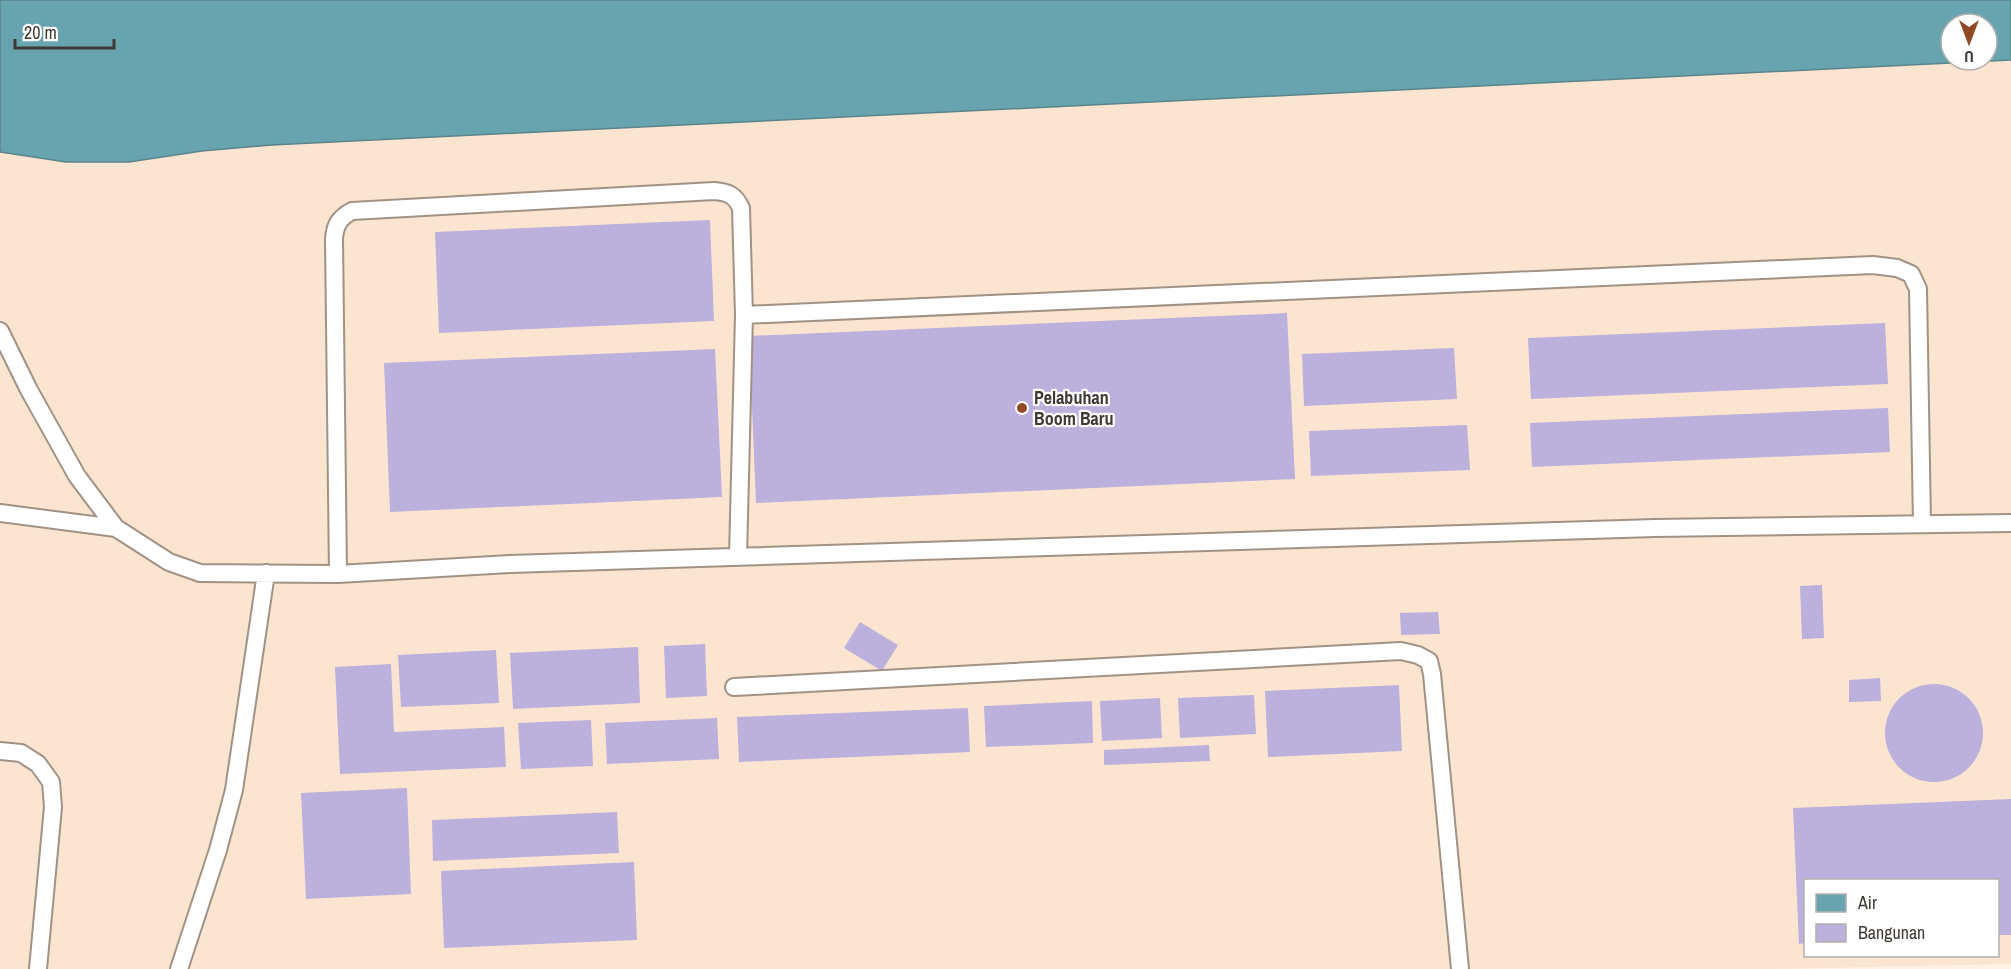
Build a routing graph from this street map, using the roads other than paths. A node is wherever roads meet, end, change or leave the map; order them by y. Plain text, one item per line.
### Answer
1 (744, 315) junction
2 (0, 331) edge
3 (0, 513) edge
4 (2011, 523) edge
5 (1922, 524) junction
6 (116, 528) junction
7 (738, 557) junction
8 (266, 573) junction
9 (338, 574) junction
10 (734, 687) dead end
11 (0, 751) edge
12 (38, 969) edge
13 (179, 969) edge
14 (1460, 969) edge

1 - 5 lane
1 - 7 lane
1 - 9 lane
2 - 6 lane
3 - 6 lane
4 - 5 lane
5 - 7 lane
6 - 8 lane
7 - 9 lane
8 - 9 lane
8 - 13 lane
10 - 14 lane
11 - 12 lane

